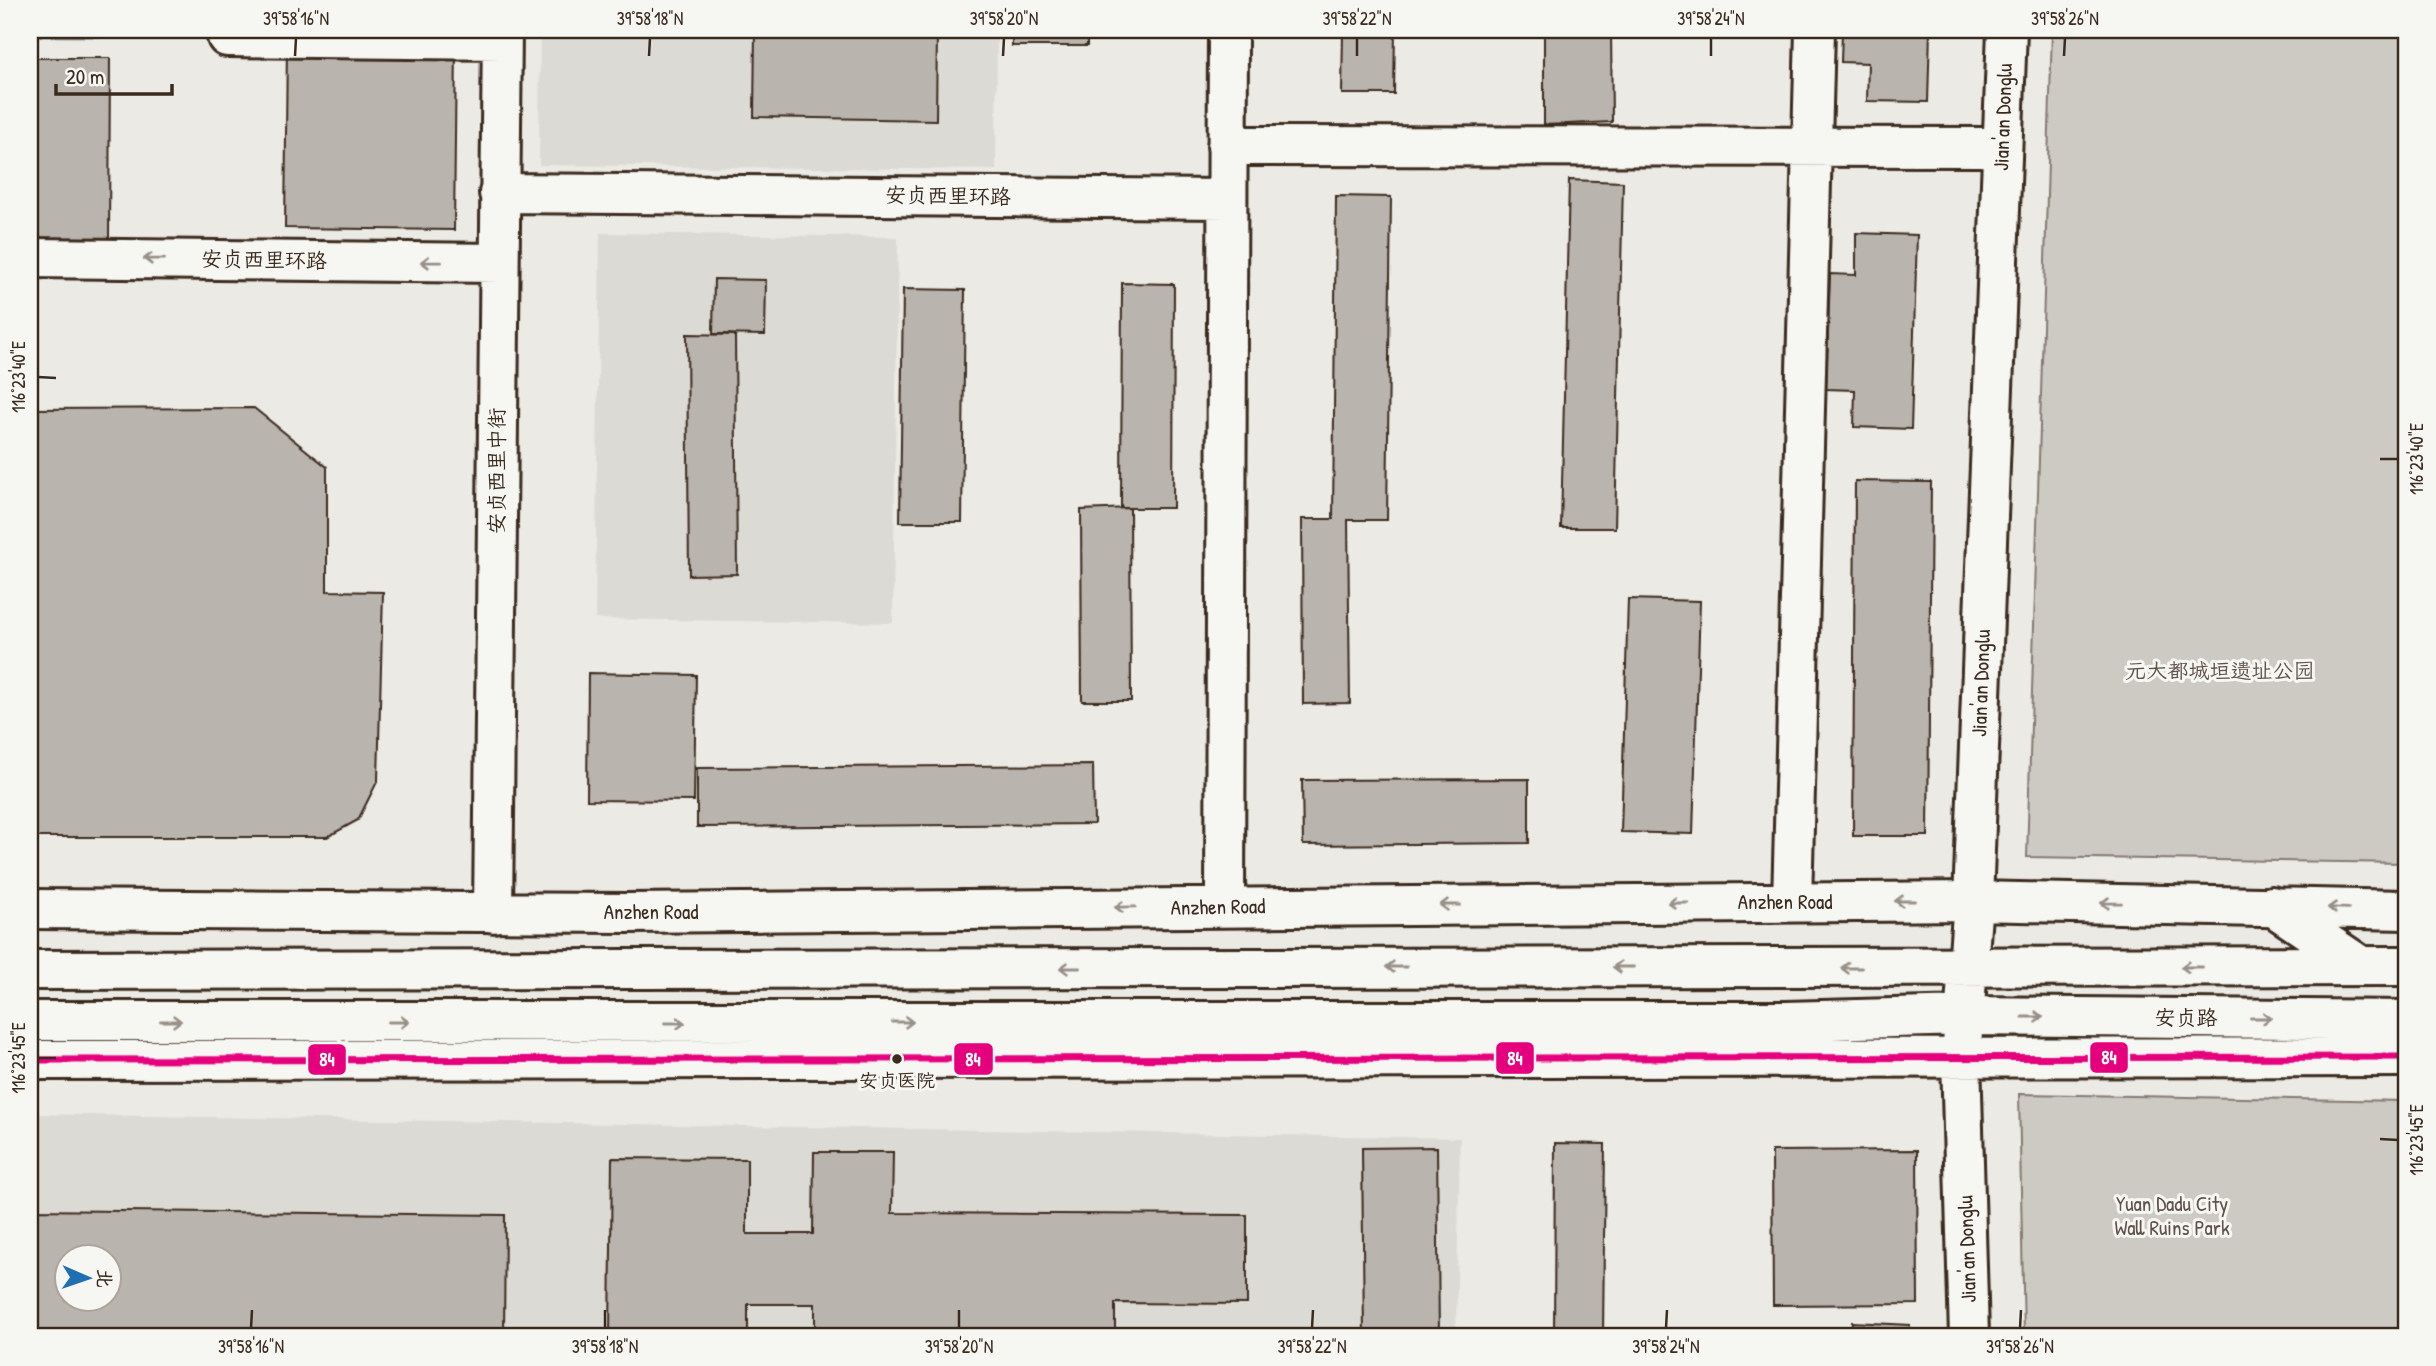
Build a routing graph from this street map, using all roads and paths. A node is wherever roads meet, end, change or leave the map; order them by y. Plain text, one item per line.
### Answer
1 (1228, 30) edge
2 (1815, 30) edge
3 (2007, 30) edge
4 (502, 35) edge
5 (227, 37) dead end
6 (1227, 146) junction
7 (1812, 147) junction
8 (2001, 147) junction
9 (499, 192) junction
10 (1227, 199) junction
11 (30, 258) edge
12 (499, 263) junction
13 (1973, 901) junction
14 (1792, 902) junction
15 (1225, 906) junction
16 (2272, 906) junction
17 (30, 909) edge
18 (2406, 910) edge
19 (493, 913) junction
20 (626, 913) junction
21 (2361, 966) junction
22 (2406, 966) edge
23 (626, 968) junction
24 (1968, 968) junction
25 (30, 970) edge
26 (1965, 1016) junction
27 (2406, 1020) edge
28 (30, 1021) edge
29 (120, 1021) junction
30 (625, 1040) junction
31 (2406, 1057) edge
32 (1961, 1058) junction
33 (30, 1059) edge
34 (159, 1059) junction
35 (1969, 1336) edge

1 - 6 street
2 - 7 street
3 - 8 street, Jian'an Donglu
4 - 5 street
4 - 9 street, 安贞西里中街
6 - 7 street
6 - 10 street
7 - 8 street
7 - 14 street
8 - 13 street, Jian'an Donglu
9 - 10 street, 安贞西里环路
9 - 12 street, 安贞西里中街
10 - 15 street
12 -> 11 street, 安贞西里环路
12 - 19 street, 安贞西里中街
13 -> 14 street, Anzhen Road
16 -> 13 street, Anzhen Road
13 - 24 street, Jian'an Donglu
14 -> 15 street, Anzhen Road
15 -> 20 street, Anzhen Road
18 -> 16 street, Anzhen Road
16 - 21 street
17 - 19 street, Anzhen Road
19 - 20 street, Anzhen Road
20 - 23 street
21 - 22 street
21 -> 24 street
24 -> 23 street
23 - 25 street
23 - 30 street
24 - 26 street, Jian'an Donglu
26 -> 27 street, 安贞路
30 -> 26 street
26 - 32 street, Jian'an Donglu
28 - 29 street
29 -> 30 street
29 - 34 street
30 - 32 street
30 - 34 street
31 - 32 street
32 - 35 street, Jian'an Donglu
33 - 34 street

